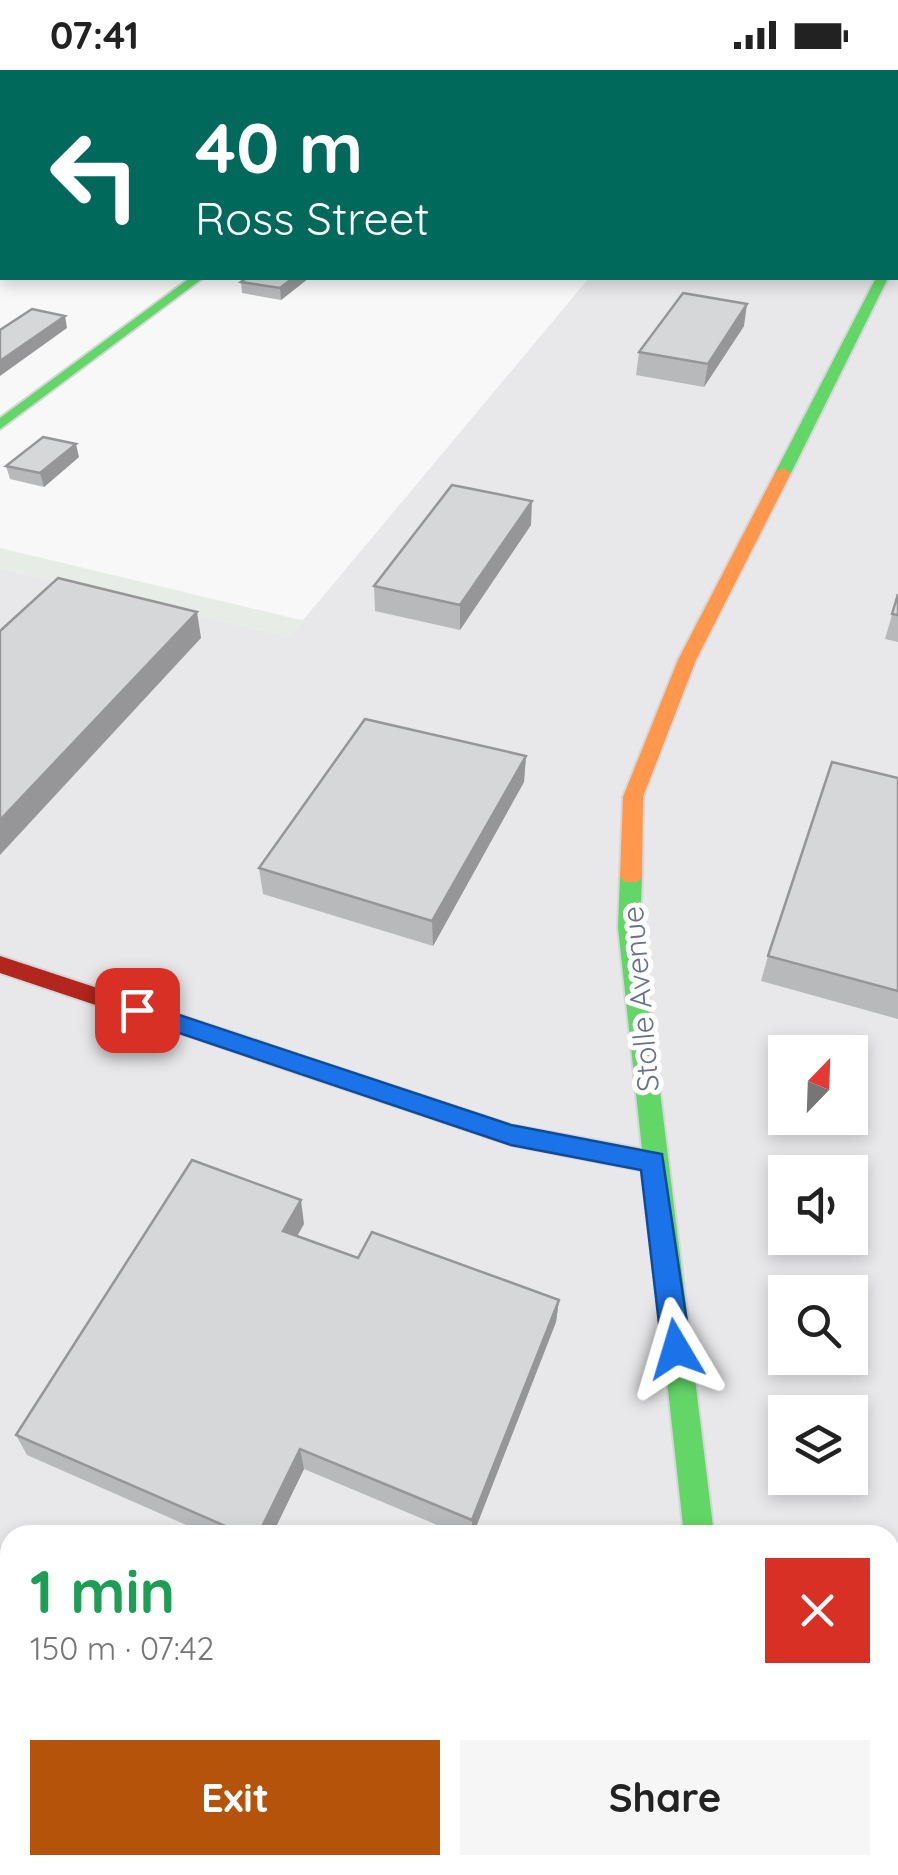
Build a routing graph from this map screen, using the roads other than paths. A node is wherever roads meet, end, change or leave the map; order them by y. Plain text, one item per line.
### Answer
1 (194, 280) edge
2 (881, 280) edge
3 (0, 425) edge
4 (0, 964) edge
5 (653, 1162) junction
6 (699, 1525) edge

1 - 3 street
2 - 5 street, Stolle Avenue
4 - 5 street
5 - 6 street, Stolle Avenue

